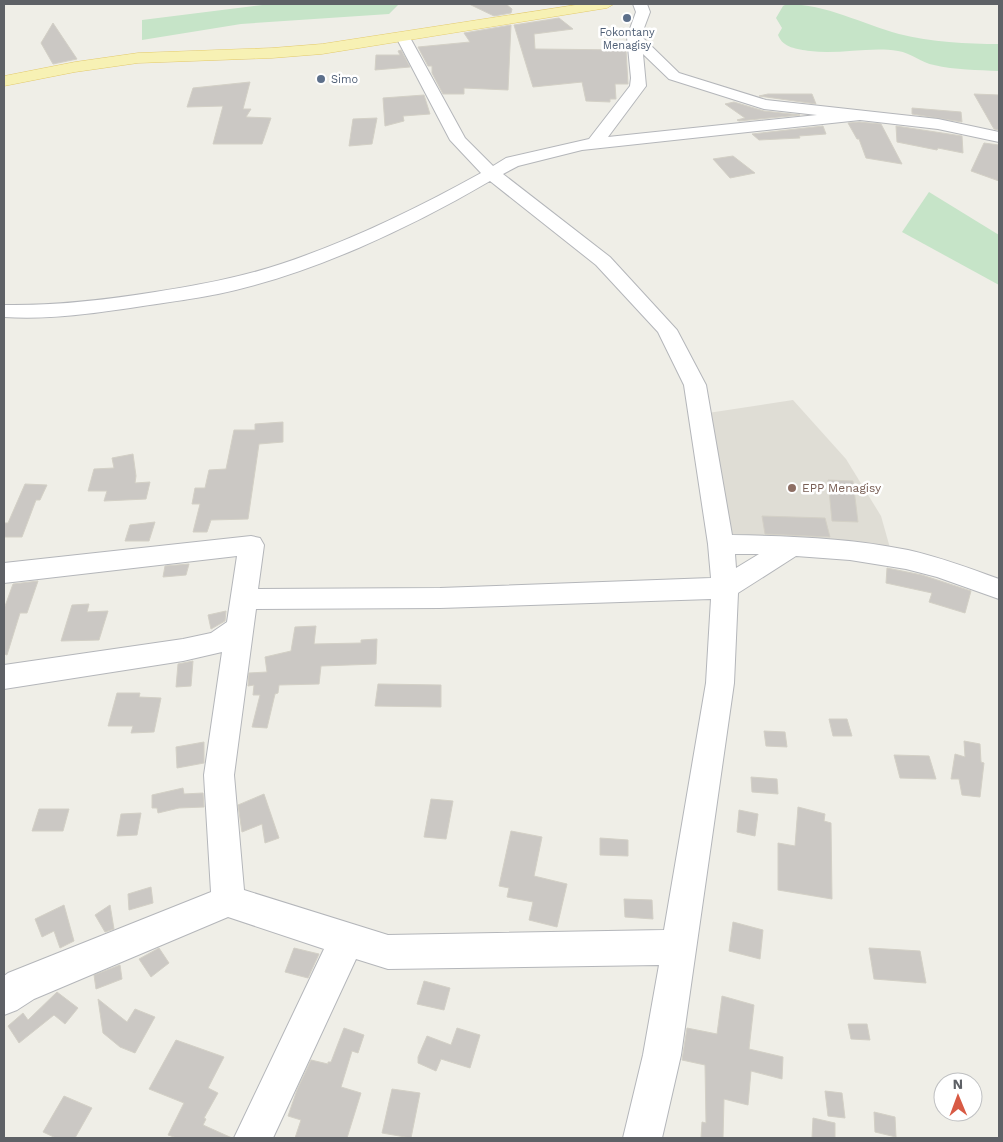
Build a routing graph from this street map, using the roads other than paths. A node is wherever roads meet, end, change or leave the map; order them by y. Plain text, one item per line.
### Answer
1 (607, 4) edge
2 (640, 4) edge
3 (403, 37) junction
4 (634, 37) junction
5 (4, 81) edge
6 (860, 115) junction
7 (999, 137) edge
8 (595, 143) junction
9 (493, 174) junction
10 (4, 311) edge
11 (720, 544) junction
12 (792, 546) junction
13 (4, 572) edge
14 (725, 588) junction
15 (999, 589) edge
16 (242, 613) junction
17 (4, 677) edge
18 (228, 901) junction
19 (347, 939) junction
20 (680, 947) junction
21 (4, 997) edge
22 (253, 1138) edge
23 (643, 1138) edge

1 - 3 main road
2 - 4 street
3 - 5 main road
3 - 9 street
4 - 6 street
4 - 8 street
6 - 7 street
6 - 8 street
8 - 9 street
9 - 10 street
9 - 11 street
11 - 12 street
11 - 14 street
12 - 14 street
12 - 15 street
13 - 16 street
14 - 16 street
14 - 20 street
16 - 17 street
16 - 18 street
18 - 19 street
18 - 21 street
19 - 20 street
19 - 22 street
20 - 23 street

